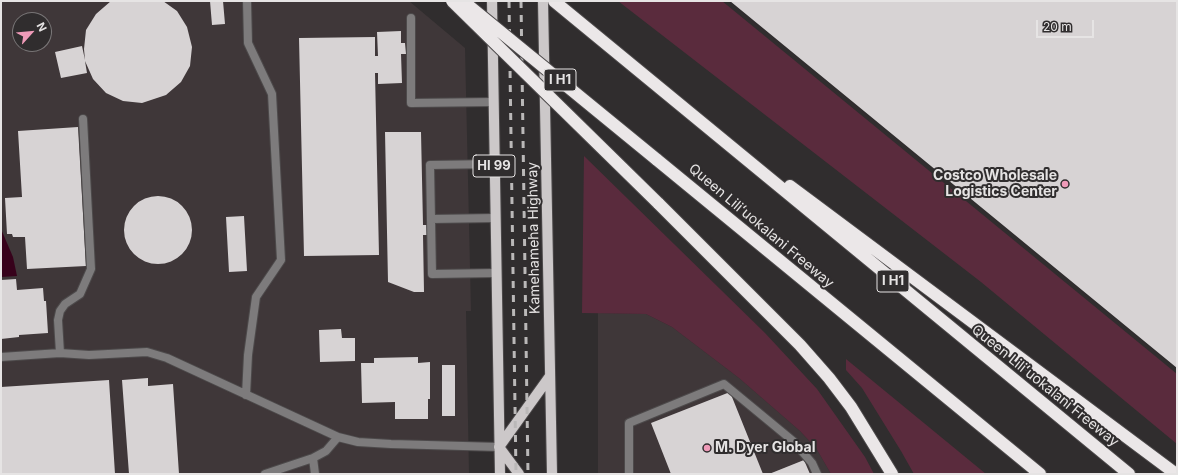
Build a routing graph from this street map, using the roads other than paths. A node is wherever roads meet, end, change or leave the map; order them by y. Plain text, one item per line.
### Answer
1 (247, 1) edge
2 (452, 1) edge
3 (463, 1) edge
4 (492, 1) edge
5 (543, 1) edge
6 (554, 1) edge
7 (411, 18) dead end
8 (658, 87) junction
9 (493, 102) junction
10 (83, 119) dead end
11 (494, 164) junction
12 (495, 218) junction
13 (431, 219) junction
14 (496, 273) junction
15 (60, 353) junction
16 (1, 357) edge
17 (550, 376) junction
18 (246, 395) junction
19 (338, 437) junction
20 (499, 447) junction
21 (313, 458) junction
22 (264, 474) edge
23 (315, 474) edge
24 (500, 474) edge
25 (519, 474) edge
26 (552, 474) edge
27 (629, 474) edge
28 (817, 474) edge
29 (892, 474) edge
30 (1040, 474) edge
31 (1128, 474) edge
32 (1176, 474) edge

1 - 18 lane
2 - 29 highway, bridge
3 - 30 highway, Queen Liliʻuokalani Freeway / I H1, bridge
4 - 9 main road, HI 99
5 - 17 main road, Kamehameha Highway
6 - 8 highway, Queen Liliʻuokalani Freeway / I H1
7 - 9 lane
8 - 31 highway, Queen Liliʻuokalani Freeway / I H1
8 - 32 highway
9 - 11 main road, HI 99
10 - 15 lane
11 - 12 main road, HI 99
11 - 13 lane
12 - 13 lane
12 - 14 main road, HI 99
13 - 14 lane
14 - 20 main road, HI 99
15 - 16 lane
15 - 18 lane
17 - 20 main road
17 - 26 main road, Kamehameha Highway
18 - 19 lane
19 - 20 lane
19 - 21 lane
20 - 24 main road, HI 99
20 - 25 main road
21 - 22 lane
21 - 23 lane
27 - 28 lane

